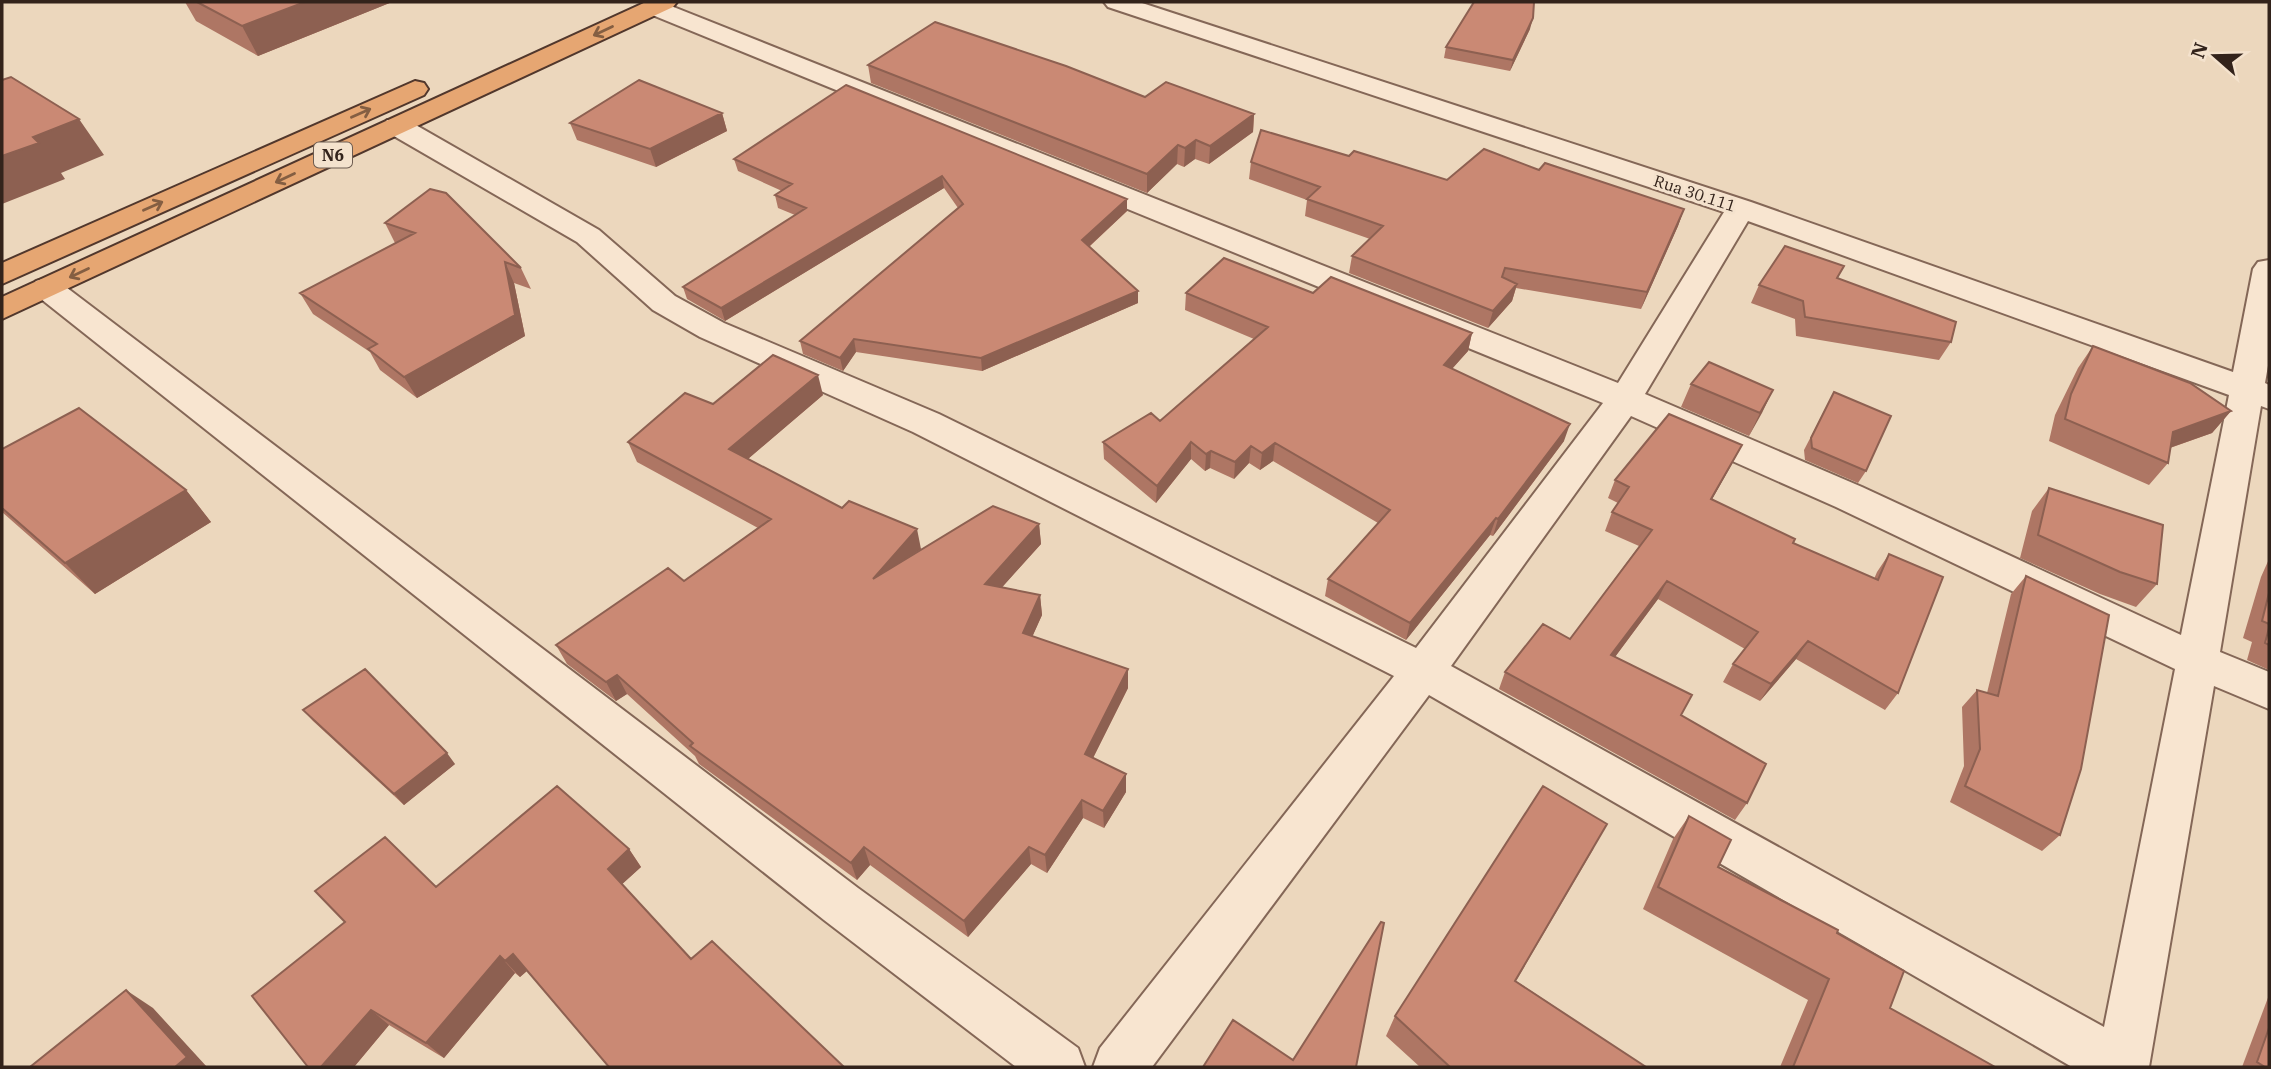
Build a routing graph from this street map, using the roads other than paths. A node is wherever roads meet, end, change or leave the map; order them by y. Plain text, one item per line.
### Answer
1 (608, 2) edge
2 (1116, 2) edge
3 (659, 4) edge
4 (397, 126) junction
5 (1741, 208) junction
6 (2269, 269) edge
7 (2, 275) edge
8 (47, 288) junction
9 (2, 309) edge
10 (2259, 394) edge
11 (1625, 399) junction
12 (2195, 660) junction
13 (1423, 671) junction
14 (2269, 691) edge
15 (1059, 1067) edge
16 (1119, 1067) edge
17 (2123, 1067) edge

7 -> 1 highway, N6
2 - 5 street, Rua 30.111
3 -> 4 highway, N6
3 - 11 street
4 -> 8 highway, N6
4 - 13 street
5 - 10 street, Rua 30.111
5 - 11 street
6 - 10 street
8 - 9 highway, N6
8 - 15 street
10 - 12 street
11 - 12 street
11 - 13 street
12 - 14 street
12 - 17 street
13 - 16 street
13 - 17 street

